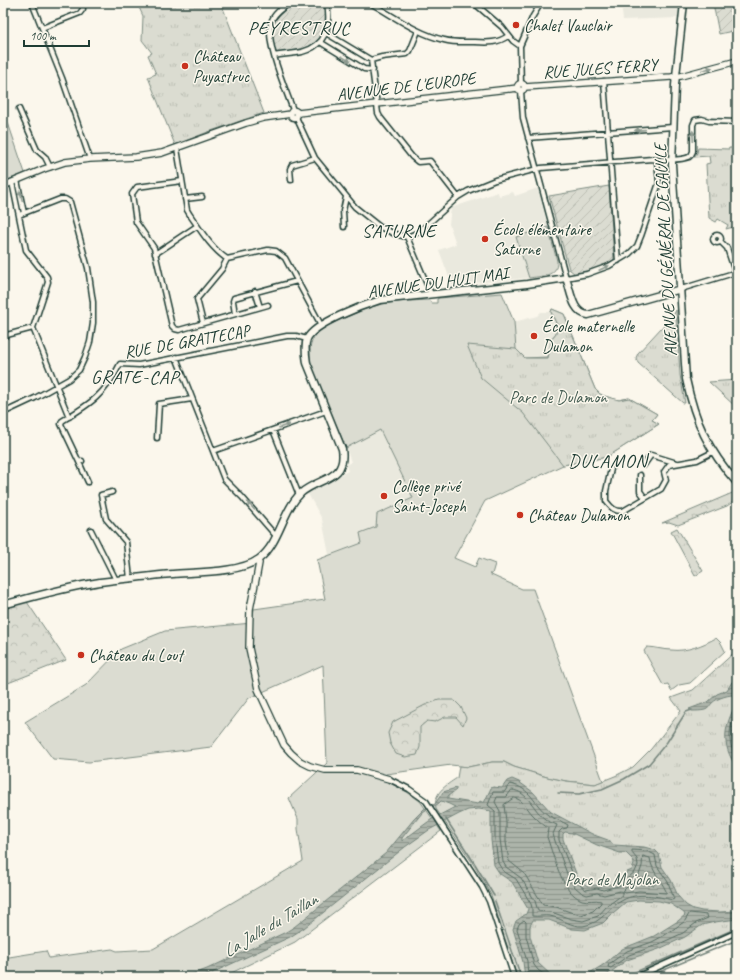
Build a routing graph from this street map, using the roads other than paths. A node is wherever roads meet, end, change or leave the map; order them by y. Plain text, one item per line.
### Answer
1 (32, 3) edge
2 (82, 3) edge
3 (290, 3) edge
4 (327, 3) edge
5 (370, 3) edge
6 (474, 3) edge
7 (541, 3) edge
8 (684, 3) edge
9 (42, 28) junction
10 (418, 31) junction
11 (326, 33) junction
12 (508, 36) junction
13 (320, 42) junction
14 (520, 46) junction
15 (274, 56) junction
16 (371, 60) junction
17 (737, 61) edge
18 (373, 70) junction
19 (676, 76) junction
20 (604, 81) junction
21 (521, 87) junction
22 (377, 104) junction
23 (19, 109) dead end
24 (294, 114) junction
25 (737, 122) edge
26 (673, 127) junction
27 (608, 132) junction
28 (528, 138) junction
29 (177, 148) junction
30 (315, 158) junction
31 (90, 159) junction
32 (673, 160) junction
33 (657, 161) junction
34 (610, 162) junction
35 (50, 167) junction
36 (537, 169) junction
37 (291, 180) dead end
38 (15, 181) junction
39 (182, 181) junction
40 (3, 186) edge
41 (202, 197) dead end
42 (346, 197) junction
43 (458, 197) junction
44 (185, 199) junction
45 (24, 213) junction
46 (19, 215) junction
47 (197, 226) junction
48 (344, 227) dead end
49 (407, 237) junction
50 (720, 241) dead end
51 (155, 254) junction
52 (227, 259) junction
53 (618, 261) junction
54 (736, 272) edge
55 (566, 278) junction
56 (297, 281) junction
57 (681, 289) junction
58 (255, 292) junction
59 (431, 294) junction
60 (268, 305) dead end
61 (260, 307) junction
62 (235, 314) junction
63 (203, 323) junction
64 (321, 326) junction
65 (33, 328) junction
66 (3, 336) edge
67 (307, 339) junction
68 (176, 357) junction
69 (57, 386) junction
70 (192, 398) junction
71 (326, 410) junction
72 (3, 413) edge
73 (69, 417) junction
74 (273, 430) junction
75 (157, 438) dead end
76 (213, 451) junction
77 (713, 452) junction
78 (679, 464) junction
79 (644, 465) dead end
80 (611, 469) dead end
81 (640, 475) dead end
82 (88, 482) dead end
83 (737, 483) edge
84 (112, 492) dead end
85 (299, 495) junction
86 (644, 498) junction
87 (92, 530) dead end
88 (276, 536) junction
89 (257, 560) junction
90 (130, 579) junction
91 (116, 580) junction
92 (3, 605) edge
93 (389, 779) joint
94 (737, 932) edge
95 (514, 977) edge
96 (636, 977) edge

1 - 9 street
2 - 9 street
3 - 15 street
4 - 11 street
5 - 10 street
6 - 12 street
7 - 14 street
8 - 19 main road, AVENUE DU GÉNÉRAL DE GAULLE
9 - 31 street
10 - 12 street
10 - 16 street
11 - 13 street
11 - 16 street
12 - 14 street
13 - 15 street
13 -> 18 street
14 - 21 street
15 - 24 street
16 - 18 street
19 -> 17 street, RUE JULES FERRY
18 - 22 street
19 - 20 street, RUE JULES FERRY
19 - 26 main road, AVENUE DU GÉNÉRAL DE GAULLE
20 - 21 street, RUE JULES FERRY
20 - 27 street
21 - 22 street, AVENUE DE L'EUROPE
21 - 28 street
22 - 24 street, AVENUE DE L'EUROPE
22 - 43 street
23 - 35 street
24 - 29 street, AVENUE DE L'EUROPE
24 - 30 street
32 -> 25 street
26 -> 27 street
26 - 32 main road, AVENUE DU GÉNÉRAL DE GAULLE
27 - 28 street
27 - 34 street
28 - 36 street
29 - 31 street, AVENUE DE L'EUROPE
29 - 39 street
30 - 37 street
30 - 42 street
31 - 35 street, AVENUE DE L'EUROPE
32 - 33 street
32 - 57 main road, AVENUE DU GÉNÉRAL DE GAULLE
33 - 34 street
33 - 53 street, AVENUE DU HUIT MAI
34 - 36 street
34 - 53 street
35 - 38 street, AVENUE DE L'EUROPE
36 - 43 street
36 - 55 street
38 - 40 street, AVENUE DE L'EUROPE
45 -> 38 street
38 - 46 street
39 - 44 street
39 - 51 street
41 - 44 street
42 - 48 street
42 - 49 street
43 - 49 street
44 - 47 street
45 - 46 street
45 - 69 street
46 - 65 street
47 - 51 street
47 - 52 street
49 - 59 street
50 - 54 street
51 - 63 street
52 - 56 street
52 - 63 street
55 -> 53 street, AVENUE DU HUIT MAI
54 - 57 street
55 - 57 main road
55 - 59 main road, AVENUE DU HUIT MAI
56 - 58 street
56 - 64 street
57 - 77 main road, AVENUE DU GÉNÉRAL DE GAULLE
58 - 61 street
58 - 62 street
59 - 64 main road, AVENUE DU HUIT MAI
60 - 61 street
61 - 62 street
62 - 63 street
64 - 67 main road, AVENUE DU HUIT MAI
65 - 66 street
65 - 69 street
67 - 68 street, RUE DE GRATTECAP
67 - 71 main road
68 - 70 street
68 - 73 street, RUE DE GRATTECAP
69 - 72 street
69 - 73 street
70 - 75 street
70 - 76 street
74 -> 71 street
71 - 85 main road
73 - 82 street
74 - 76 street
74 - 85 street
88 -> 76 street
77 - 78 street
77 - 83 main road, AVENUE DU GÉNÉRAL DE GAULLE
78 - 79 street
78 - 86 street
80 - 86 street
81 - 86 street
84 - 90 street
85 - 88 main road
87 - 91 street
88 - 89 main road
89 - 90 main road
89 - 93 street
90 - 91 main road
91 - 92 main road
93 - 95 street
94 - 96 street

